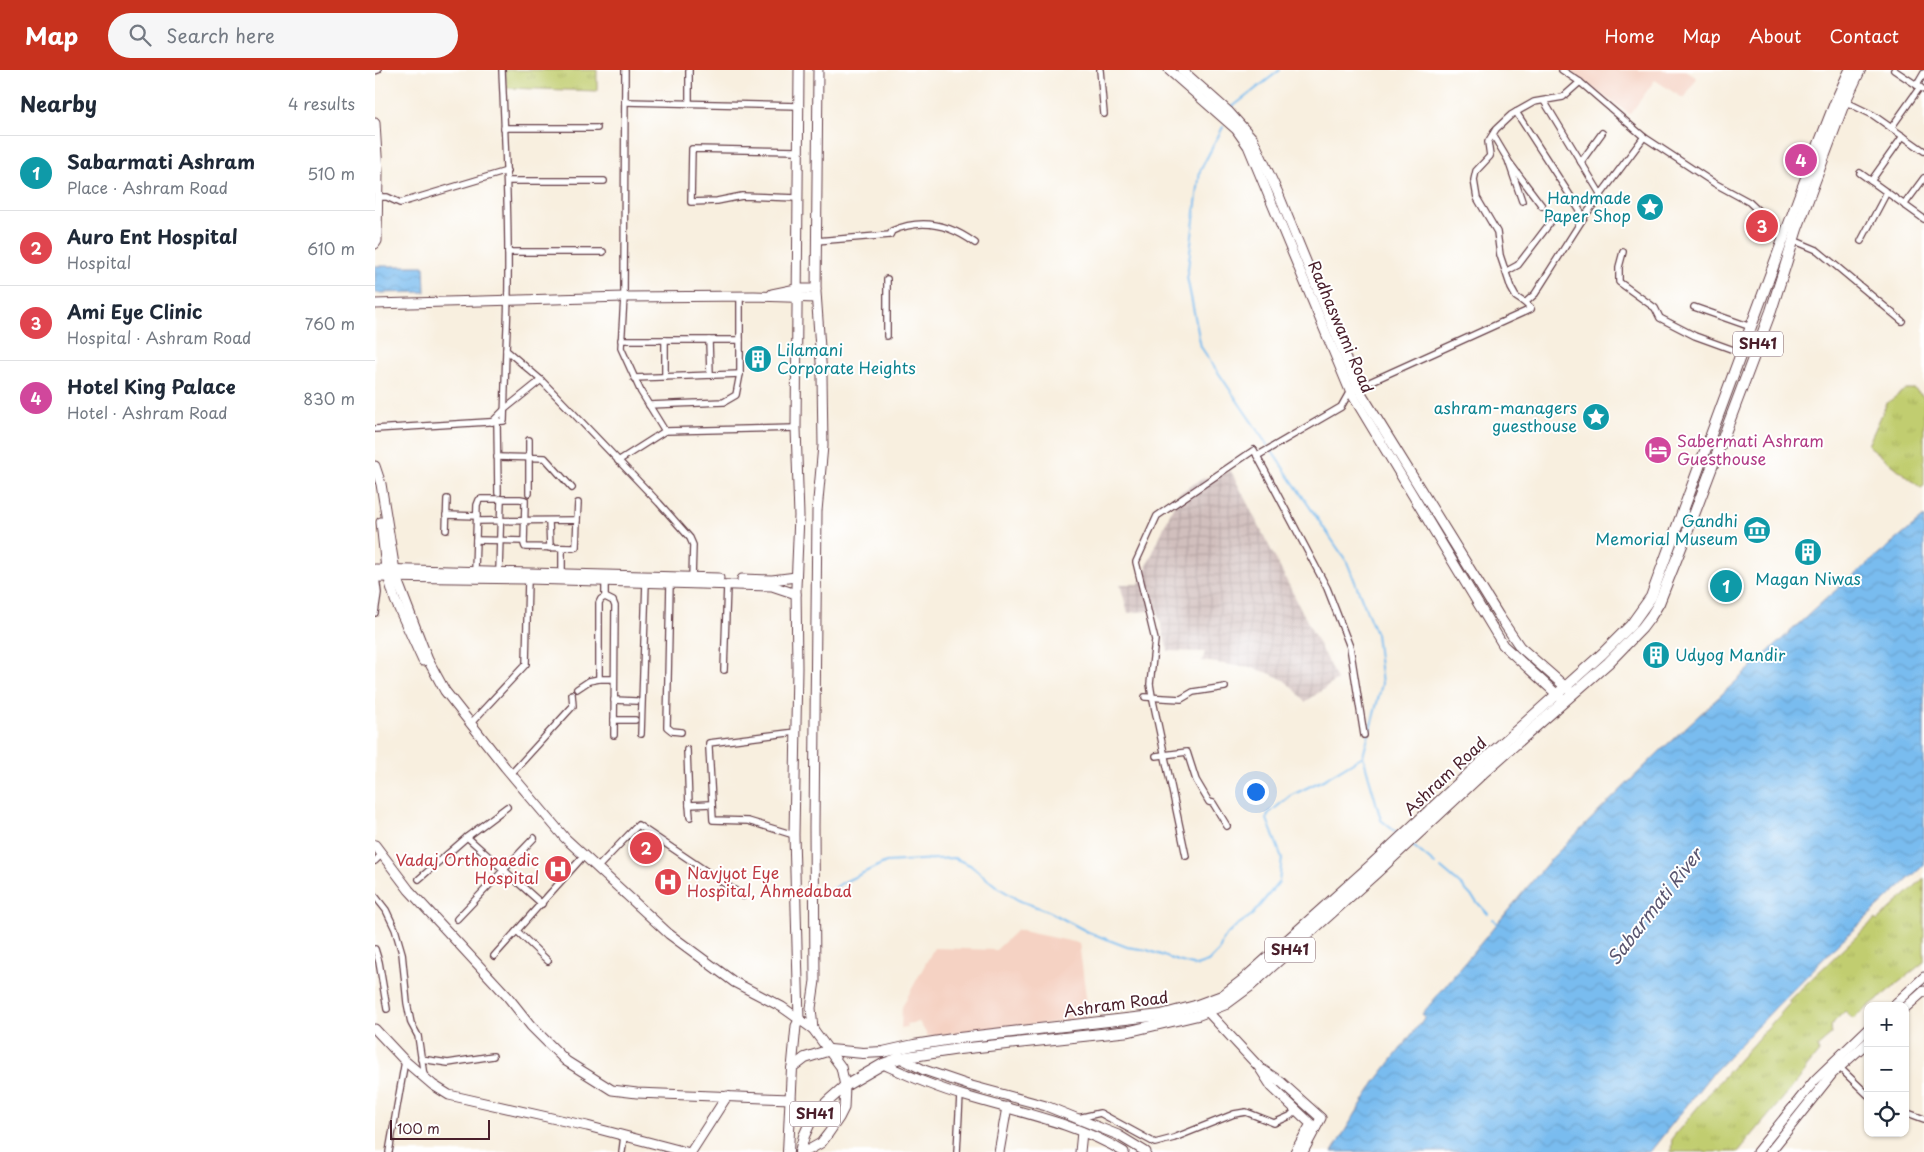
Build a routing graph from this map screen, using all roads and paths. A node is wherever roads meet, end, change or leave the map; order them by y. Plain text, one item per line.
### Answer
1 (501, 70) edge
2 (625, 70) edge
3 (689, 70) edge
4 (799, 70) edge
5 (819, 70) edge
6 (1100, 70) edge
7 (1169, 70) edge
8 (1182, 70) edge
9 (1562, 70) edge
10 (1850, 70) edge
11 (1860, 70) edge
12 (1893, 70) edge
13 (1924, 73) edge
14 (1580, 82) junction
15 (1920, 88) edge
16 (1841, 100) junction
17 (1544, 101) junction
18 (625, 102) junction
19 (689, 104) junction
20 (799, 106) junction
21 (1516, 112) junction
22 (1105, 114) dead end
23 (1225, 114) junction
24 (375, 123) edge
25 (504, 128) junction
26 (597, 128) dead end
27 (1891, 128) junction
28 (1602, 133) dead end
29 (1493, 135) junction
30 (1903, 136) junction
31 (1644, 137) junction
32 (798, 151) junction
33 (1924, 151) edge
34 (1508, 160) junction
35 (1581, 162) junction
36 (507, 171) junction
37 (1861, 173) dead end
38 (1924, 178) edge
39 (507, 180) junction
40 (604, 181) dead end
41 (1871, 181) junction
42 (1887, 192) junction
43 (1601, 195) junction
44 (377, 197) junction
45 (797, 198) junction
46 (1522, 201) dead end
47 (1904, 205) junction
48 (1542, 206) dead end
49 (1584, 217) junction
50 (1924, 219) edge
51 (1549, 223) dead end
52 (1788, 240) junction
53 (816, 241) junction
54 (1861, 241) dead end
55 (975, 243) dead end
56 (375, 244) edge
57 (508, 252) junction
58 (603, 252) dead end
59 (1623, 252) dead end
60 (1507, 272) junction
61 (887, 279) dead end
62 (796, 294) junction
63 (816, 294) junction
64 (740, 296) junction
65 (624, 297) junction
66 (509, 300) junction
67 (1525, 303) junction
68 (375, 304) edge
69 (1694, 307) dead end
70 (1902, 321) dead end
71 (1751, 327) junction
72 (887, 336) dead end
73 (621, 340) junction
74 (665, 340) junction
75 (709, 340) junction
76 (740, 340) junction
77 (506, 350) junction
78 (1742, 353) junction
79 (740, 374) junction
80 (710, 375) junction
81 (665, 377) junction
82 (634, 378) junction
83 (541, 380) junction
84 (1354, 390) junction
85 (649, 405) junction
86 (505, 409) junction
87 (494, 422) junction
88 (796, 428) junction
89 (375, 429) edge
90 (665, 431) junction
91 (529, 440) dead end
92 (1257, 456) junction
93 (497, 457) junction
94 (529, 457) junction
95 (618, 461) junction
96 (375, 466) edge
97 (375, 484) edge
98 (572, 488) dead end
99 (498, 492) dead end
100 (529, 492) dead end
101 (447, 499) dead end
102 (501, 499) junction
103 (578, 503) dead end
104 (446, 515) junction
105 (477, 518) junction
106 (577, 520) junction
107 (500, 521) junction
108 (525, 521) junction
109 (549, 521) junction
110 (446, 530) dead end
111 (476, 540) junction
112 (500, 541) junction
113 (524, 541) junction
114 (550, 548) junction
115 (563, 548) junction
116 (475, 571) junction
117 (499, 572) junction
118 (391, 573) junction
119 (561, 573) junction
120 (375, 574) edge
121 (797, 577) junction
122 (528, 579) junction
123 (692, 580) junction
124 (605, 581) junction
125 (646, 582) junction
126 (670, 583) junction
127 (727, 584) junction
128 (796, 594) junction
129 (605, 597) junction
130 (375, 613) edge
131 (1647, 613) junction
132 (724, 670) dead end
133 (599, 679) junction
134 (614, 679) junction
135 (1225, 687) dead end
136 (577, 689) dead end
137 (572, 694) dead end
138 (1565, 695) junction
139 (1152, 696) junction
140 (1145, 697) dead end
141 (613, 700) junction
142 (636, 701) dead end
143 (614, 720) junction
144 (635, 720) dead end
145 (471, 723) junction
146 (681, 732) dead end
147 (796, 732) junction
148 (641, 734) dead end
149 (614, 735) dead end
150 (1364, 735) dead end
151 (687, 750) dead end
152 (1165, 754) junction
153 (1156, 756) dead end
154 (511, 774) junction
155 (711, 804) junction
156 (689, 805) junction
157 (507, 807) dead end
158 (690, 817) dead end
159 (1227, 826) dead end
160 (794, 835) junction
161 (467, 837) junction
162 (533, 838) dead end
163 (375, 845) edge
164 (382, 854) junction
165 (1186, 856) dead end
166 (580, 860) junction
167 (375, 861) edge
168 (597, 868) junction
169 (503, 870) junction
170 (419, 879) dead end
171 (375, 896) edge
172 (743, 896) dead end
173 (542, 904) junction
174 (457, 920) dead end
175 (517, 931) junction
176 (375, 949) edge
177 (493, 956) dead end
178 (548, 960) dead end
179 (1924, 977) edge
180 (1924, 991) edge
181 (1897, 1002) edge
182 (1909, 1004) edge
183 (1205, 1007) junction
184 (387, 1009) dead end
185 (797, 1023) junction
186 (375, 1029) edge
187 (813, 1029) junction
188 (1864, 1034) edge
189 (1864, 1045) edge
190 (829, 1050) junction
191 (883, 1052) junction
192 (493, 1056) dead end
193 (900, 1058) junction
194 (421, 1059) junction
195 (405, 1061) junction
196 (883, 1064) junction
197 (1259, 1067) junction
198 (1839, 1067) junction
199 (792, 1068) junction
200 (424, 1077) junction
201 (845, 1086) junction
202 (1865, 1092) edge
203 (960, 1095) junction
204 (727, 1096) junction
205 (791, 1099) junction
206 (1007, 1107) junction
207 (1296, 1110) junction
208 (1909, 1113) edge
209 (1924, 1119) edge
210 (1082, 1120) junction
211 (1082, 1132) junction
212 (624, 1136) junction
213 (389, 1152) edge
214 (622, 1152) edge
215 (687, 1152) edge
216 (691, 1152) edge
217 (788, 1152) edge
218 (800, 1152) edge
219 (805, 1152) edge
220 (957, 1152) edge
221 (999, 1152) edge
222 (1080, 1152) edge
223 (1124, 1152) edge
224 (1146, 1152) edge
225 (1295, 1152) edge
226 (1303, 1152) edge
227 (1757, 1152) edge
228 (1770, 1152) edge

1 - 25 street
2 - 18 street
3 - 19 street
4 - 20 main road
5 - 53 main road
6 - 22 street
7 - 23 main road, Radhaswami Road
8 - 23 main road, Radhaswami Road
9 - 14 street
10 - 16 main road, Ashram Road
11 - 16 main road, Ashram Road / SH41
12 - 15 street
13 - 15 street
14 - 17 street
14 - 31 street
15 - 27 street
16 - 27 street
16 - 52 main road, Ashram Road / SH41
17 - 21 street
17 - 35 street
18 - 19 street
18 - 65 street
19 - 20 street
20 - 32 main road
21 - 29 street
21 - 49 street
23 - 84 main road, Radhaswami Road
24 - 44 main road
25 - 26 street
25 - 36 street
27 - 30 street
28 - 35 street
29 - 34 street
29 - 60 street
30 - 33 street
30 - 41 street
31 - 43 street
31 - 52 street
32 - 45 main road
32 - 45 street
34 - 46 street
34 - 48 street
35 - 43 street
36 - 39 street
36 - 44 street
37 - 41 street
38 - 47 street
39 - 40 street
39 - 57 street
41 - 42 street
42 - 47 street
42 - 54 street
43 - 49 street
44 - 56 main road
45 - 62 main road
47 - 50 street
49 - 67 street
51 - 60 street
52 - 70 street
52 - 71 main road, Ashram Road
52 - 131 main road, Ashram Road / SH41
53 - 55 street
53 - 63 main road
57 - 58 street
57 - 66 street
59 - 78 street
60 - 67 street
61 - 72 street
62 - 63 main road
62 - 64 main road
62 - 88 main road
63 - 187 main road
64 - 65 main road
64 - 76 street
65 - 66 main road
65 - 73 street
66 - 68 main road
66 - 77 street
67 - 84 street
69 - 71 street
71 - 78 main road, Ashram Road
73 - 74 street
73 - 82 street
74 - 75 street
74 - 81 street
75 - 76 street
75 - 80 street
76 - 79 street
77 - 83 street
77 - 86 street
78 - 131 main road, Ashram Road
79 - 80 street
79 - 85 street
80 - 81 street
81 - 82 street
82 - 85 street
83 - 86 street
83 - 95 street
84 - 92 street
84 - 138 main road, Radhaswami Road
85 - 90 street
86 - 87 street
87 - 89 street
87 - 93 street
88 - 90 street
88 - 121 main road
90 - 95 street
91 - 94 street
92 - 139 street
92 - 150 street
93 - 94 street
93 - 99 street
94 - 98 street
94 - 100 street
95 - 123 street
96 - 118 main road
97 - 118 main road
101 - 104 street
102 - 105 street
102 - 107 street
102 - 108 street
103 - 106 street
104 - 105 street
104 - 110 street
105 - 107 street
105 - 111 street
106 - 109 street
106 - 115 street
107 - 108 street
107 - 112 street
108 - 109 street
108 - 113 street
109 - 114 street
111 - 112 street
111 - 116 street
112 - 113 street
112 - 117 street
113 - 114 street
114 - 115 street
115 - 119 street
116 - 117 main road
116 - 118 main road
117 - 119 main road
118 - 120 main road
118 - 122 main road
118 - 145 main road
118 - 166 main road
119 - 123 main road
120 - 130 street
121 - 123 main road
121 - 128 main road
122 - 124 main road
122 - 145 street
123 - 126 main road
123 - 127 main road
124 - 125 main road
124 - 129 street
125 - 126 main road
125 - 148 street
126 - 146 street
127 - 128 main road
127 - 132 street
128 - 147 main road
129 - 133 street
129 - 134 street
131 - 138 main road, Ashram Road
133 - 134 street
133 - 136 street
134 - 141 street
135 - 139 street
137 - 154 street
138 - 183 main road, Ashram Road
139 - 140 street
139 - 152 street
141 - 142 street
141 - 143 street
143 - 144 street
143 - 149 street
145 - 154 main road
147 - 155 street
147 - 160 main road
151 - 156 street
152 - 153 street
152 - 159 street
152 - 165 street
154 - 168 main road
155 - 156 street
155 - 160 street
156 - 158 street
157 - 161 street
160 - 185 main road
161 - 169 street
161 - 170 street
162 - 169 street
163 - 164 main road
164 - 167 street
164 - 204 main road
166 - 173 street
166 - 185 main road
168 - 172 street
168 - 185 main road
169 - 173 street
169 - 174 street
171 - 194 street
173 - 175 street
175 - 177 street
175 - 178 street
176 - 184 street
179 - 181 main road
180 - 182 main road
183 - 191 main road, Ashram Road
183 - 193 main road, Ashram Road / SH41
183 - 197 main road
185 - 187 main road
185 - 199 main road
186 - 195 main road
187 - 190 main road
188 - 227 main road
189 - 198 main road
190 - 191 main road, Ashram Road
190 - 199 main road, Ashram Road
190 - 201 main road
191 - 193 main road
192 - 194 street
193 - 196 main road, Ashram Road / SH41
193 - 210 main road
194 - 200 street
195 - 200 main road
195 - 213 street
196 - 201 main road, Ashram Road / SH41
196 - 203 main road
197 - 207 main road
197 - 226 main road
198 - 202 street
198 - 228 main road
199 - 205 main road
200 - 212 main road
201 - 218 main road, Ashram Road / SH41
201 - 219 main road
203 - 206 main road
203 - 220 street
204 - 205 main road
204 - 216 main road
205 - 217 main road
206 - 211 main road
206 - 221 main road
207 - 210 street
207 - 225 main road
208 - 209 street
210 - 224 main road
211 - 222 main road
211 - 223 main road
212 - 214 street
212 - 215 main road

